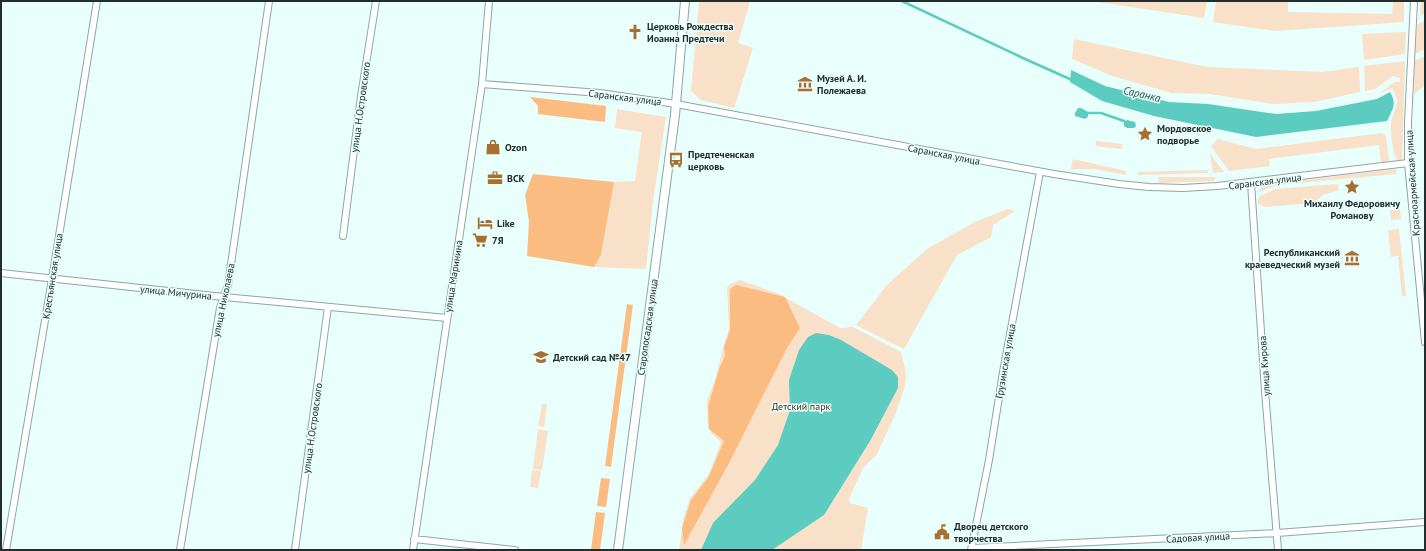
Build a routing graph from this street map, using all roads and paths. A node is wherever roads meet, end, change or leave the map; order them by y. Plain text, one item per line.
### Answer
1 (97, 1) edge
2 (269, 1) edge
3 (376, 1) edge
4 (489, 1) edge
5 (685, 1) edge
6 (1414, 1) edge
7 (482, 84) junction
8 (676, 104) junction
9 (1408, 163) junction
10 (1040, 172) junction
11 (1251, 183) junction
12 (344, 236) dead end
13 (1, 273) edge
14 (52, 279) junction
15 (224, 297) junction
16 (328, 307) junction
17 (447, 318) junction
18 (1425, 342) edge
19 (1425, 522) edge
20 (1277, 533) junction
21 (414, 539) junction
22 (971, 549) edge
23 (6, 550) edge
24 (180, 550) edge
25 (295, 550) edge
26 (413, 550) edge
27 (515, 550) edge
28 (618, 550) edge
29 (1278, 550) edge

1 - 14 street, Крестьянская улица
2 - 15 street, улица Николаева
3 - 12 street, улица Н.Островского
4 - 7 street, улица Маринина
5 - 8 main road, Старопосадская улица
6 - 9 street, Красноармейская улица
7 - 8 street, Саранская улица
7 - 17 street, улица Маринина
8 - 10 street, Саранская улица
8 - 28 main road, Старопосадская улица
9 - 11 street, Саранская улица
9 - 18 street, Красноармейская улица
10 - 11 street, Саранская улица
10 - 22 street, Грузинская улица
11 - 20 street, улица Кирова
13 - 14 street, улица Мичурина
14 - 15 street, улица Мичурина
14 - 23 street, Крестьянская улица
15 - 16 street, улица Мичурина
15 - 24 street, улица Николаева
16 - 17 street, улица Мичурина
16 - 25 street, улица Н.Островского
17 - 21 street, улица Маринина
19 - 20 street, Садовая улица
20 - 22 street, Садовая улица
20 - 29 street, улица Кирова
21 - 26 street, улица Маринина
21 - 27 street

